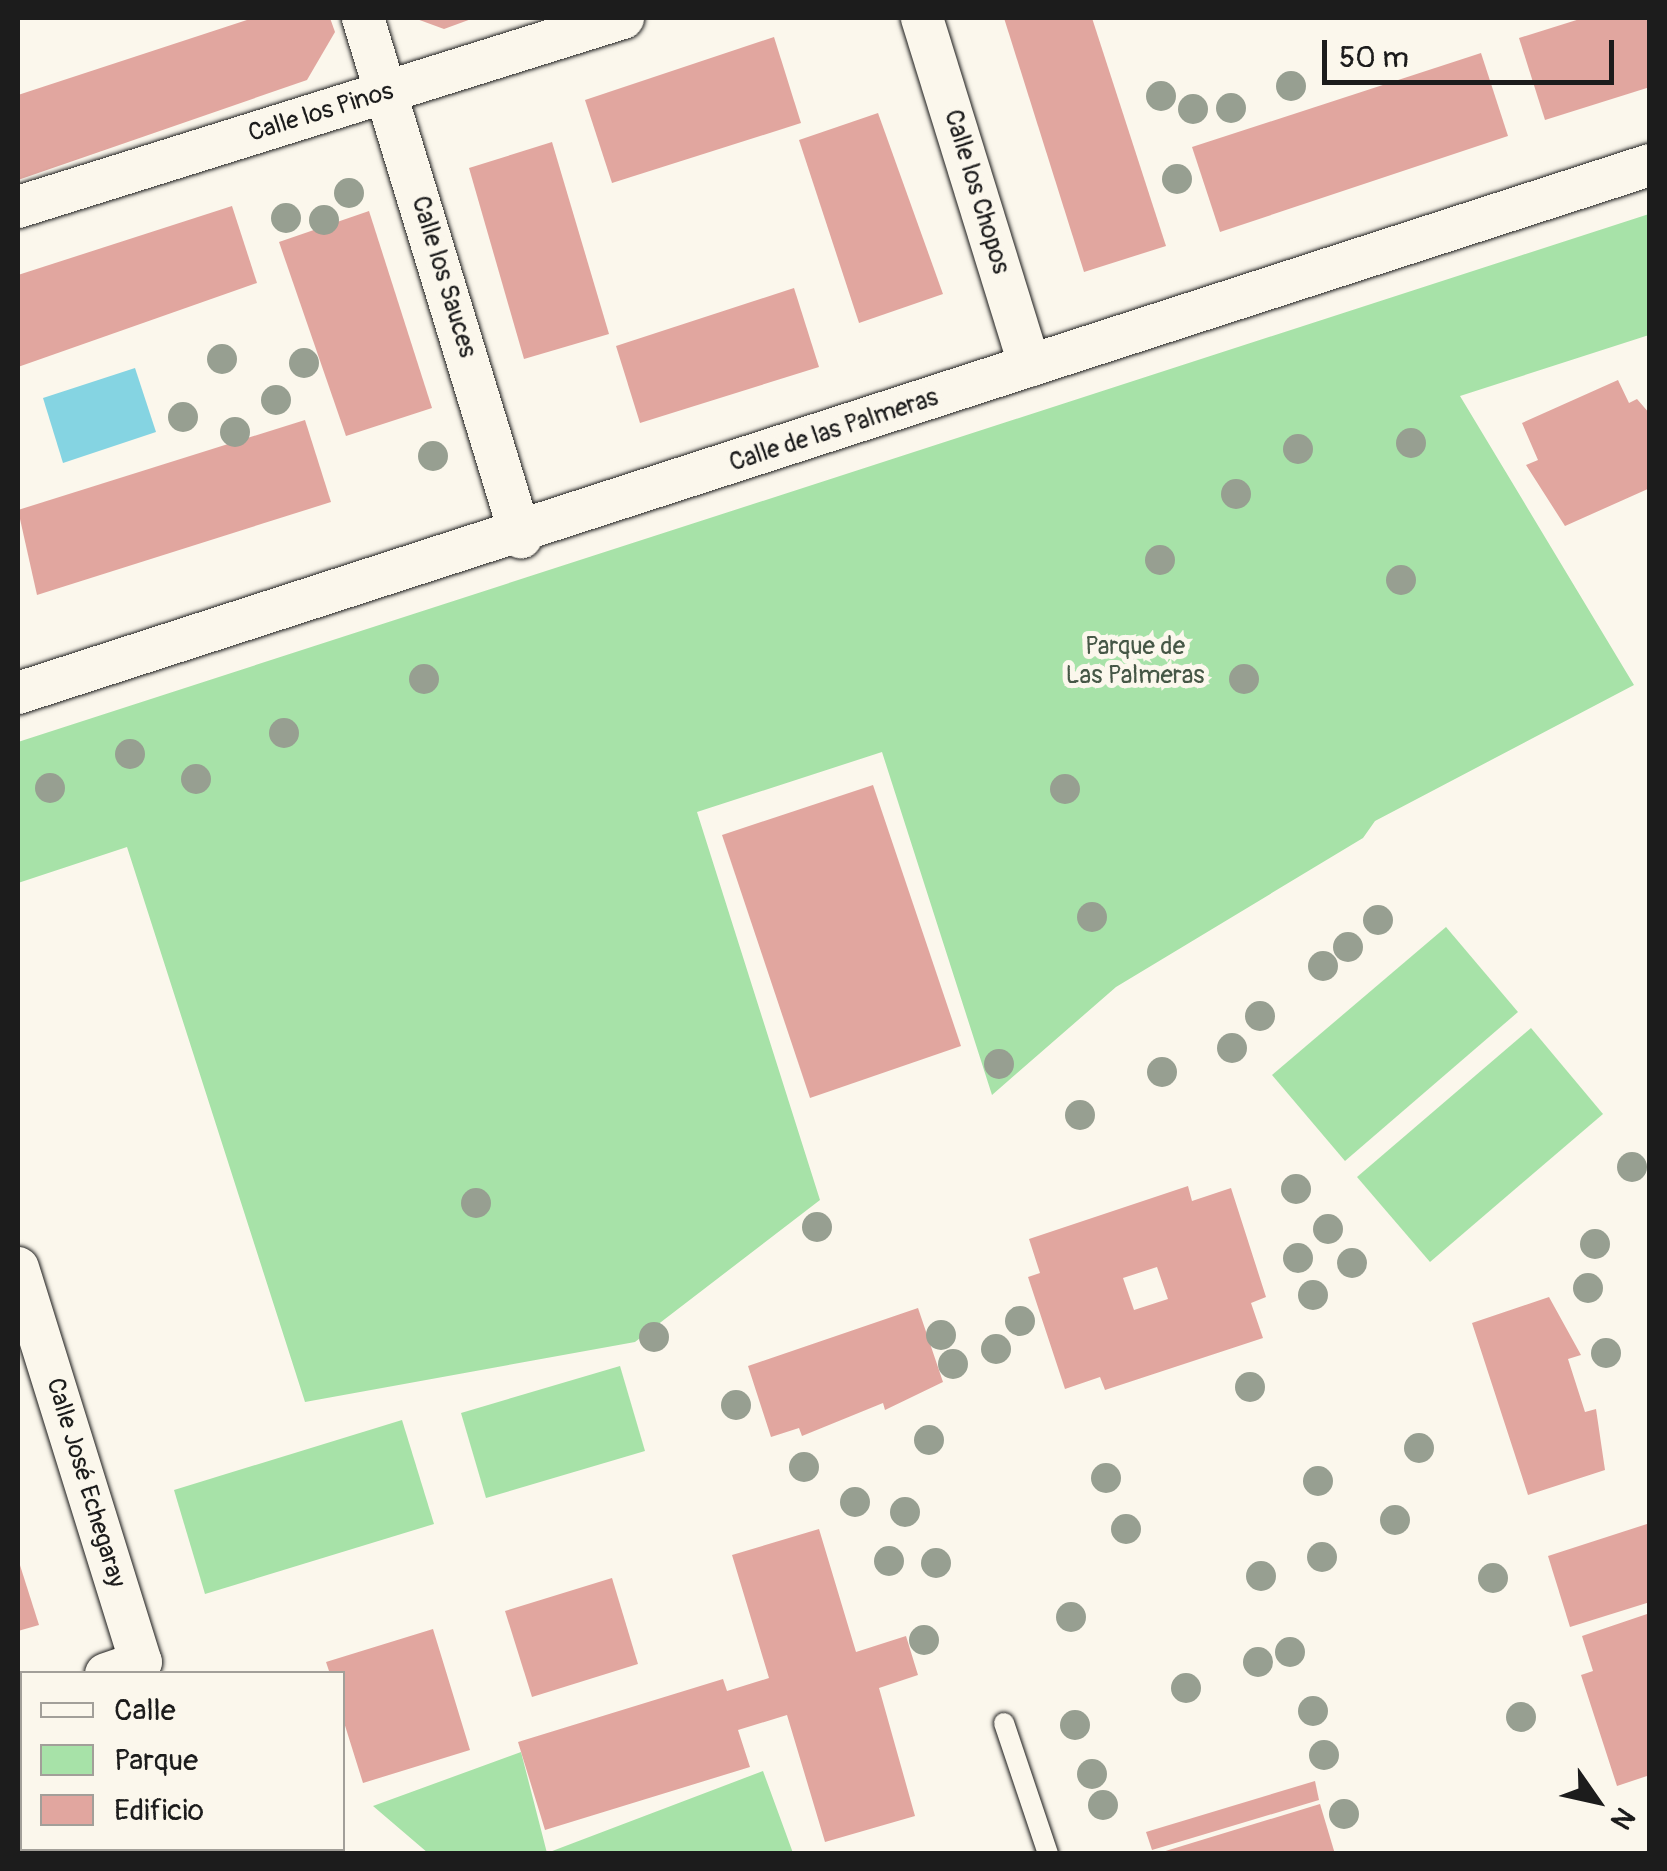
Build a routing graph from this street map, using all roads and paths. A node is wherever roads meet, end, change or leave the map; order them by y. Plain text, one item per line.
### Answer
1 (362, 18) edge
2 (624, 18) edge
3 (922, 18) edge
4 (388, 92) junction
5 (1650, 164) edge
6 (18, 207) edge
7 (1030, 366) junction
8 (520, 537) junction
9 (18, 693) edge
10 (18, 1268) edge
11 (115, 1671) edge
12 (1004, 1723) dead end
13 (1048, 1854) edge

1 - 4 street, Calle los Sauces
2 - 4 street, Calle los Pinos
3 - 7 street, Calle los Chopos
4 - 6 street, Calle los Pinos
4 - 8 street, Calle los Sauces
5 - 7 street, Calle de las Palmeras
7 - 8 street, Calle de las Palmeras
8 - 9 street, Calle de las Palmeras
10 - 11 street, Calle José Echegaray
12 - 13 lane

